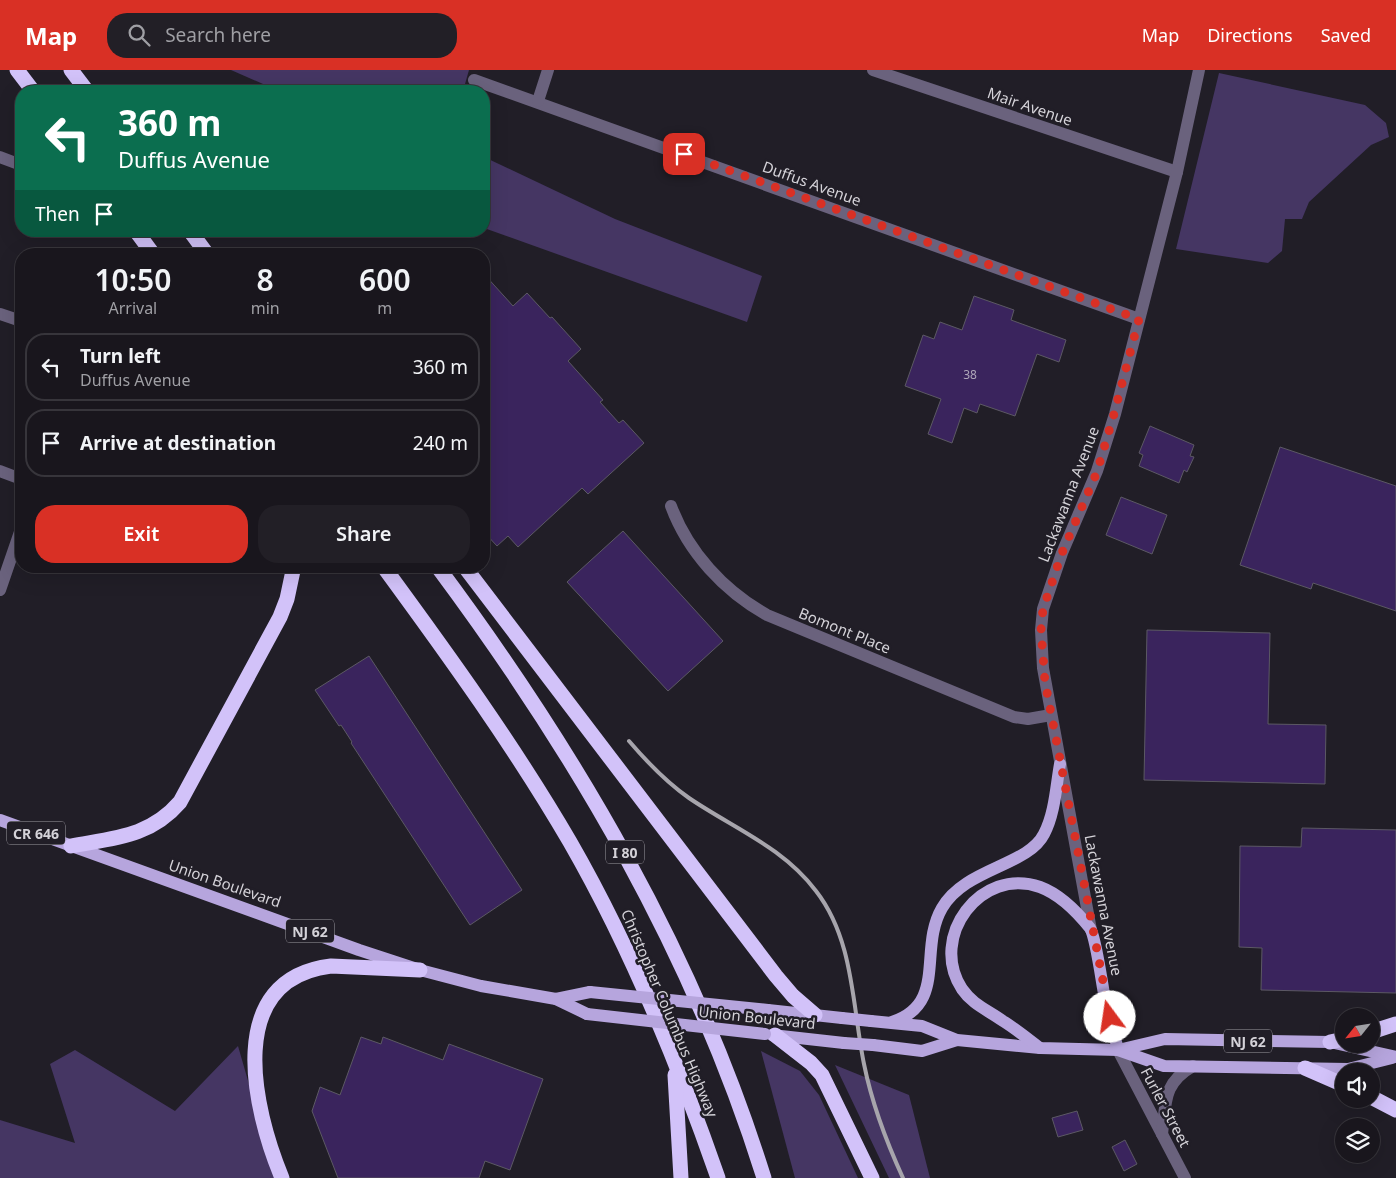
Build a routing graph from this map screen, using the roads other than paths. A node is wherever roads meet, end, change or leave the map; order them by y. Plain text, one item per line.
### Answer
1 (17, 70) edge
2 (71, 70) edge
3 (548, 70) edge
4 (873, 70) edge
5 (1200, 70) edge
6 (474, 80) dead end
7 (28, 85) edge
8 (82, 85) edge
9 (489, 85) edge
10 (490, 85) edge
11 (538, 101) junction
12 (0, 157) edge
13 (15, 162) edge
14 (1177, 172) junction
15 (140, 237) edge
16 (194, 237) edge
17 (148, 248) edge
18 (203, 248) edge
19 (0, 314) edge
20 (15, 319) edge
21 (1139, 319) junction
22 (0, 471) edge
23 (15, 476) edge
24 (671, 506) dead end
25 (15, 546) edge
26 (293, 573) edge
27 (388, 573) edge
28 (442, 573) edge
29 (469, 573) edge
30 (0, 590) edge
31 (1051, 715) junction
32 (1060, 764) junction
33 (0, 820) edge
34 (71, 846) junction
35 (1091, 930) junction
36 (420, 970) junction
37 (556, 999) junction
38 (815, 1015) junction
39 (888, 1023) junction
40 (1396, 1024) edge
41 (1380, 1029) edge
42 (770, 1034) junction
43 (957, 1040) junction
44 (1335, 1041) edge
45 (1040, 1048) junction
46 (1118, 1050) junction
47 (1380, 1053) edge
48 (1396, 1057) edge
49 (674, 1061) junction
50 (1193, 1066) junction
51 (1305, 1068) junction
52 (1335, 1081) edge
53 (1380, 1102) edge
54 (1396, 1110) edge
55 (1162, 1134) junction
56 (282, 1178) edge
57 (681, 1178) edge
58 (718, 1178) edge
59 (764, 1178) edge
60 (872, 1178) edge
61 (1186, 1178) edge

1 - 7 highway
2 - 8 highway
3 - 11 street
4 - 14 street, Mair Avenue
5 - 14 street, Lackawanna Avenue
6 - 9 street, Duffus Avenue
10 - 11 street, Duffus Avenue
11 - 21 street, Duffus Avenue
12 - 13 street
14 - 21 street, Lackawanna Avenue
15 - 17 highway
16 - 18 highway
19 - 20 street
21 - 31 street, Lackawanna Avenue
22 - 23 street
24 - 31 street, Bomont Place
25 - 30 street
26 - 34 highway
27 - 49 highway, Christopher Columbus Highway / I 80
28 - 59 highway, Christopher Columbus Highway / I 80
29 - 38 highway
31 - 32 street, Lackawanna Avenue
32 - 35 street, Lackawanna Avenue
32 - 39 main road
33 - 34 main road, Union Boulevard / CR 646
34 - 36 main road, Union Boulevard / NJ 62
35 - 45 main road
35 - 46 main road, Lackawanna Avenue
36 - 37 main road, Union Boulevard / NJ 62
36 - 56 highway
37 - 38 main road, Union Boulevard / NJ 62, bridge
37 - 42 main road, Union Boulevard / NJ 62, bridge
38 - 39 main road, Union Boulevard / NJ 62, bridge
39 - 43 main road, Union Boulevard / NJ 62
40 - 41 highway
42 - 43 main road, Union Boulevard / NJ 62, bridge
42 - 60 highway
43 - 45 main road, Union Boulevard / NJ 62
44 - 46 main road, Union Boulevard / NJ 62
45 - 46 main road, Union Boulevard / NJ 62
46 - 50 main road, Union Boulevard / NJ 62
46 - 55 street, Furler Street
47 - 48 main road, Union Boulevard / NJ 62
48 - 51 main road, Union Boulevard / NJ 62
49 - 57 highway
49 - 58 highway, Christopher Columbus Highway / I 80
50 - 51 main road, Union Boulevard / NJ 62
50 - 55 street
51 - 52 highway
53 - 54 highway
55 - 61 street, Furler Street

